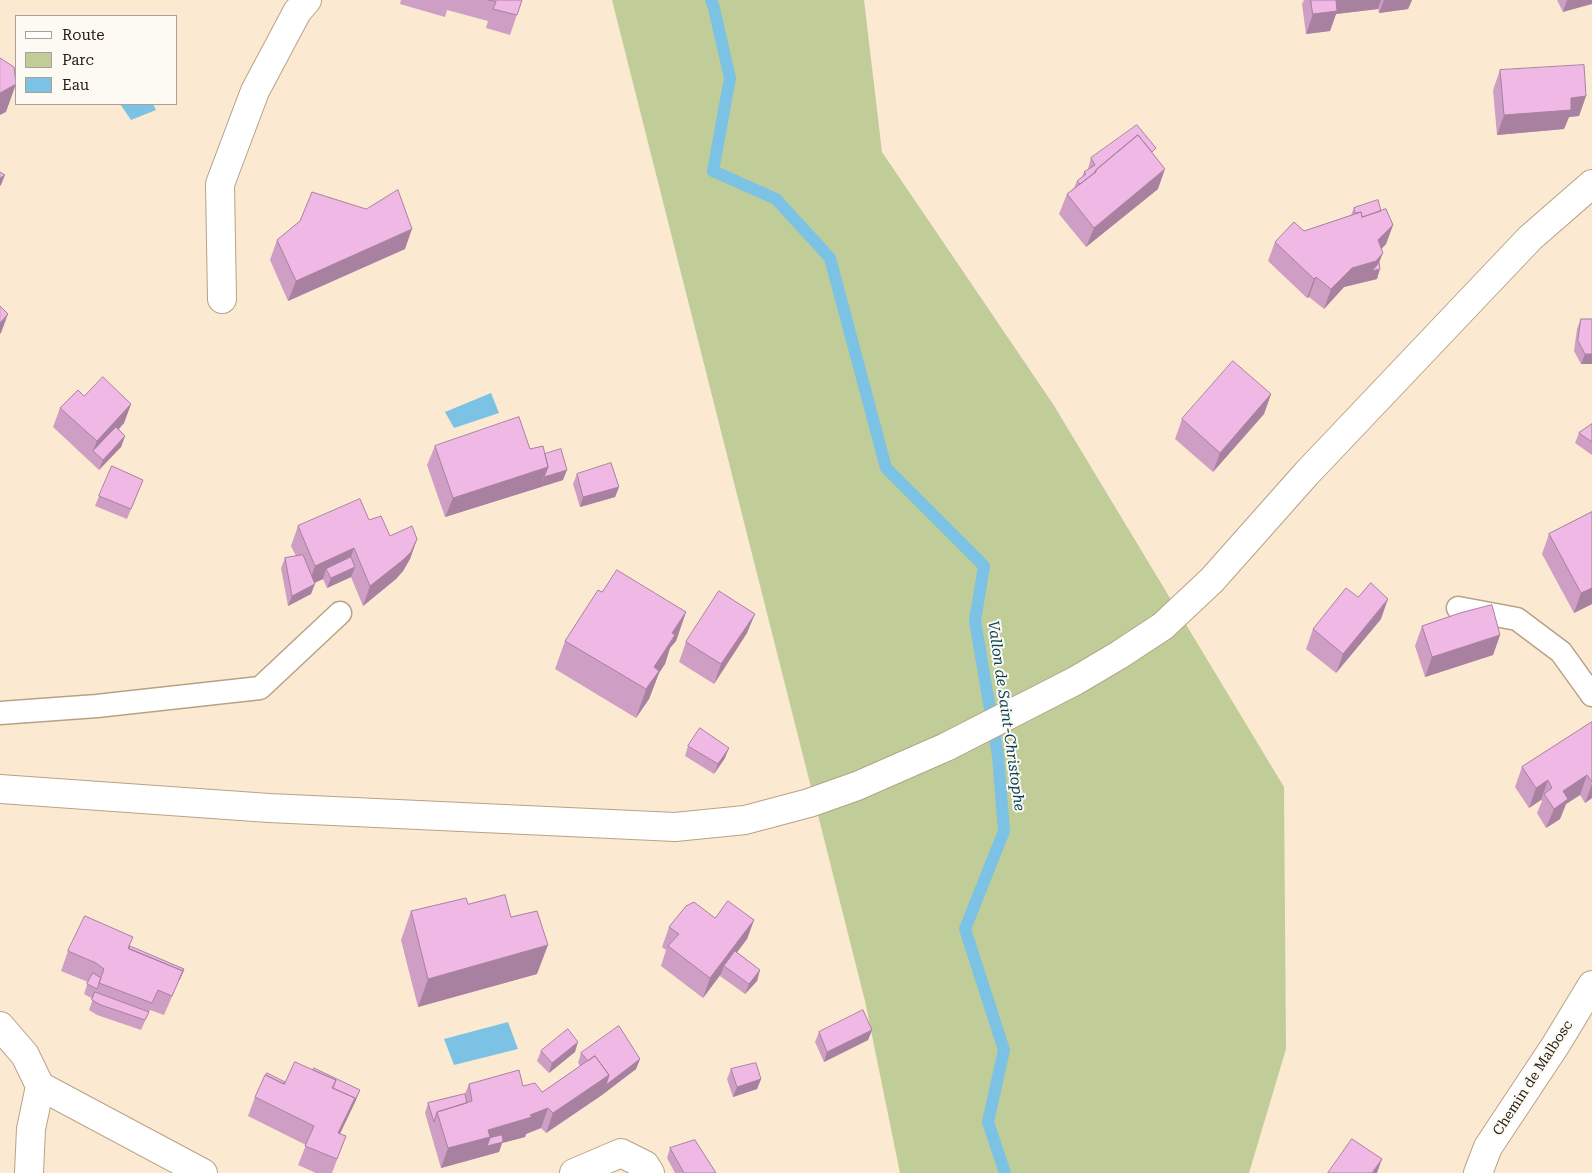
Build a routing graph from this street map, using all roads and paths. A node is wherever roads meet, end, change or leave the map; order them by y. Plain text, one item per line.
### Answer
1 (307, 0) edge
2 (1592, 184) edge
3 (222, 299) dead end
4 (1458, 608) dead end
5 (340, 613) dead end
6 (1592, 695) edge
7 (0, 713) edge
8 (0, 789) edge
9 (1592, 985) edge
10 (0, 1026) edge
11 (40, 1086) junction
12 (29, 1173) edge
13 (203, 1173) edge
14 (574, 1173) edge
15 (650, 1173) edge
16 (1478, 1173) edge

1 - 3 main road
2 - 8 main road
4 - 6 lane
5 - 7 lane
9 - 16 main road, Chemin de Malbosc
10 - 11 main road
11 - 12 main road
11 - 13 main road
14 - 15 main road

